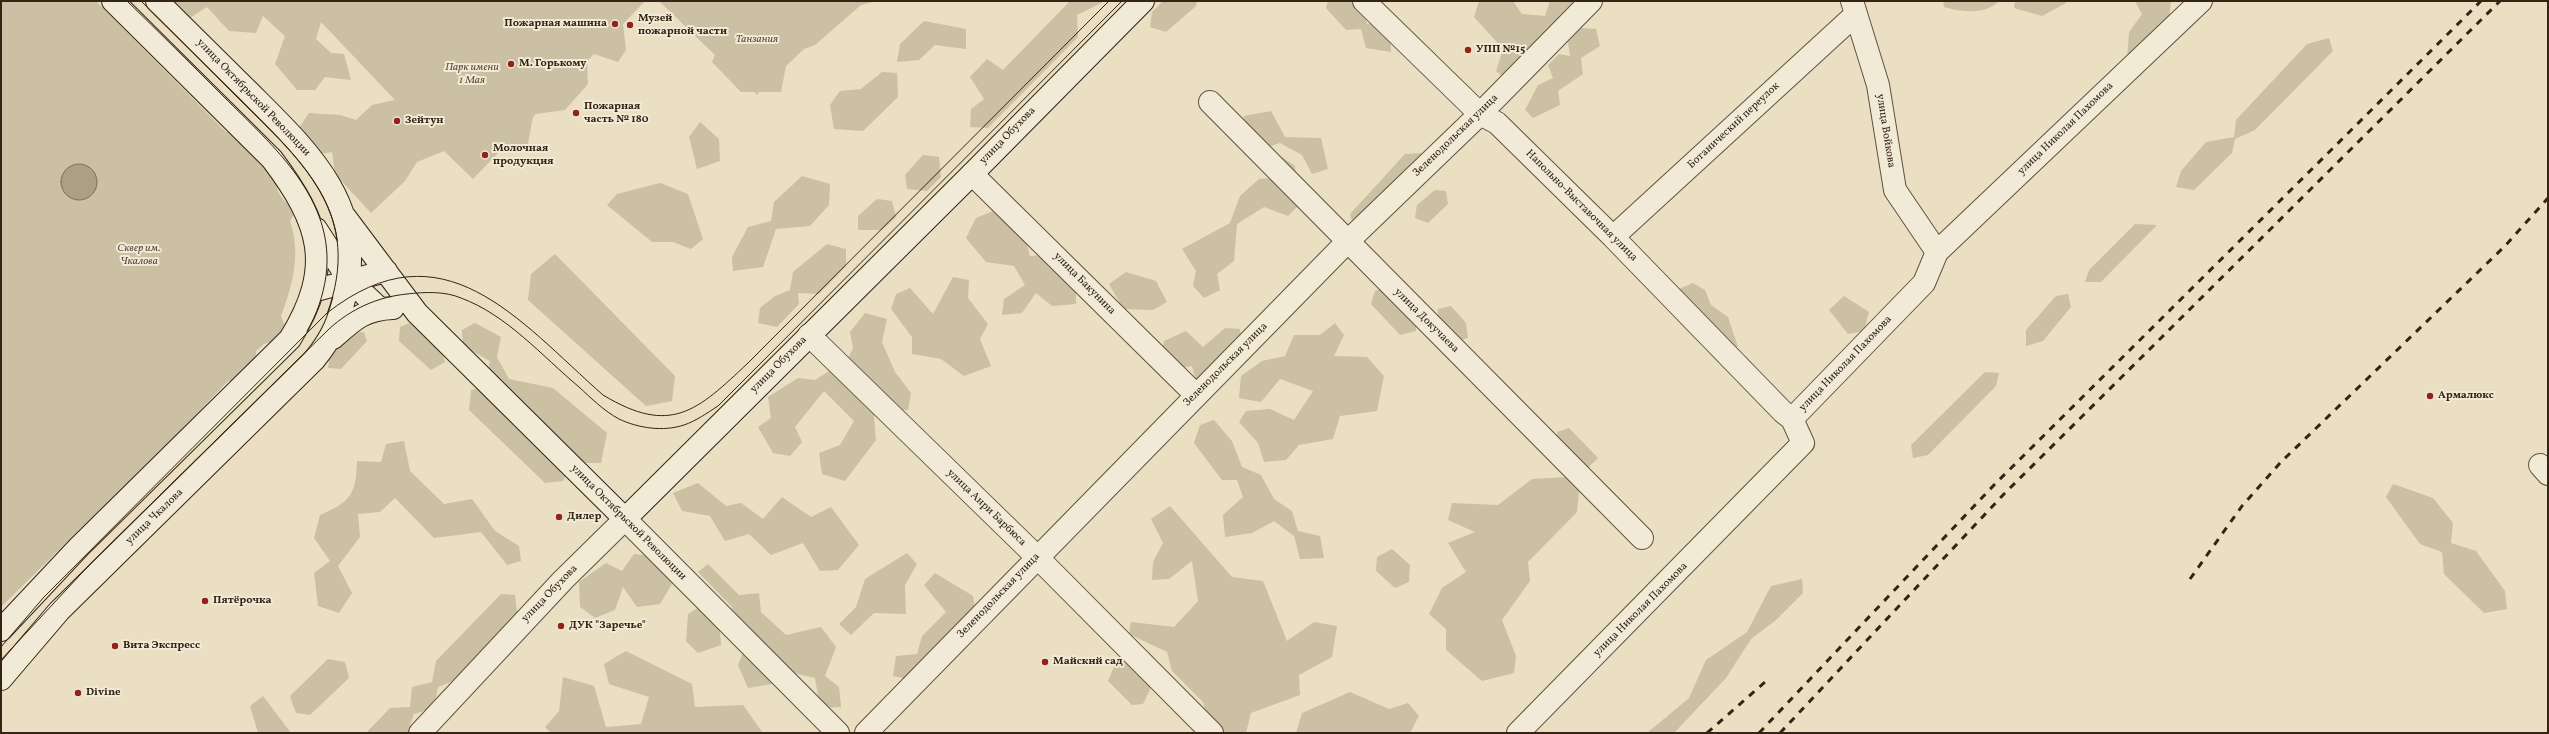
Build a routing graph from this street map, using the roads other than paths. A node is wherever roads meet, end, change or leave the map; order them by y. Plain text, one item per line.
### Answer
1 (113, 1) edge
2 (157, 1) edge
3 (1143, 1) edge
4 (1364, 1) edge
5 (1591, 1) edge
6 (2201, 1) edge
7 (1853, 8) edge
8 (1210, 102) dead end
9 (1480, 114) junction
10 (972, 174) junction
11 (345, 217) junction
12 (311, 221) junction
13 (1613, 237) junction
14 (1347, 242) junction
15 (1937, 252) junction
16 (386, 271) junction
17 (349, 280) junction
18 (313, 290) junction
19 (380, 309) junction
20 (417, 313) junction
21 (809, 335) junction
22 (330, 341) junction
23 (314, 360) joint
24 (1196, 395) junction
25 (1792, 419) junction
26 (625, 519) junction
27 (1642, 538) dead end
28 (1037, 557) junction
29 (1, 630) edge
30 (1, 679) edge
31 (420, 733) edge
32 (838, 733) edge
33 (866, 733) edge
34 (1212, 733) edge
35 (1518, 733) edge

1 - 12 street
2 - 11 street, улица Октябрьской Революции
3 - 10 street, улица Обухова
4 - 9 street, Напольно-Выставочная улица
5 - 9 street, Зеленодольская улица
6 - 15 street, улица Николая Пахомова
7 - 13 street, Ботанический переулок
7 - 15 street, улица Войкова
8 - 14 street, улица Докучаева
9 - 13 street, Напольно-Выставочная улица
9 - 14 street, Зеленодольская улица
10 - 21 street, улица Обухова
10 - 24 street, улица Бакунина
11 - 16 street, улица Октябрьской Революции
11 - 17 street, улица Октябрьской Революции
12 - 17 street
12 - 18 street
13 - 25 street, Напольно-Выставочная улица
14 - 24 street, Зеленодольская улица
14 - 27 street, улица Докучаева
15 - 25 street, улица Николая Пахомова
16 - 17 street
16 - 20 street, улица Октябрьской Революции
17 - 18 street
17 - 19 street
17 - 22 street, улица Октябрьской Революции
18 - 29 street
19 - 20 street
19 - 22 street
20 - 26 street, улица Октябрьской Революции
21 - 26 street, улица Обухова
21 - 28 street, улица Анри Барбюса
22 - 23 street, улица Октябрьской Революции
23 - 30 street, улица Чкалова
24 - 28 street, Зеленодольская улица
25 - 35 street, улица Николая Пахомова
26 - 31 street, улица Обухова
26 - 32 street, улица Октябрьской Революции
28 - 33 street, Зеленодольская улица
28 - 34 street, улица Анри Барбюса

